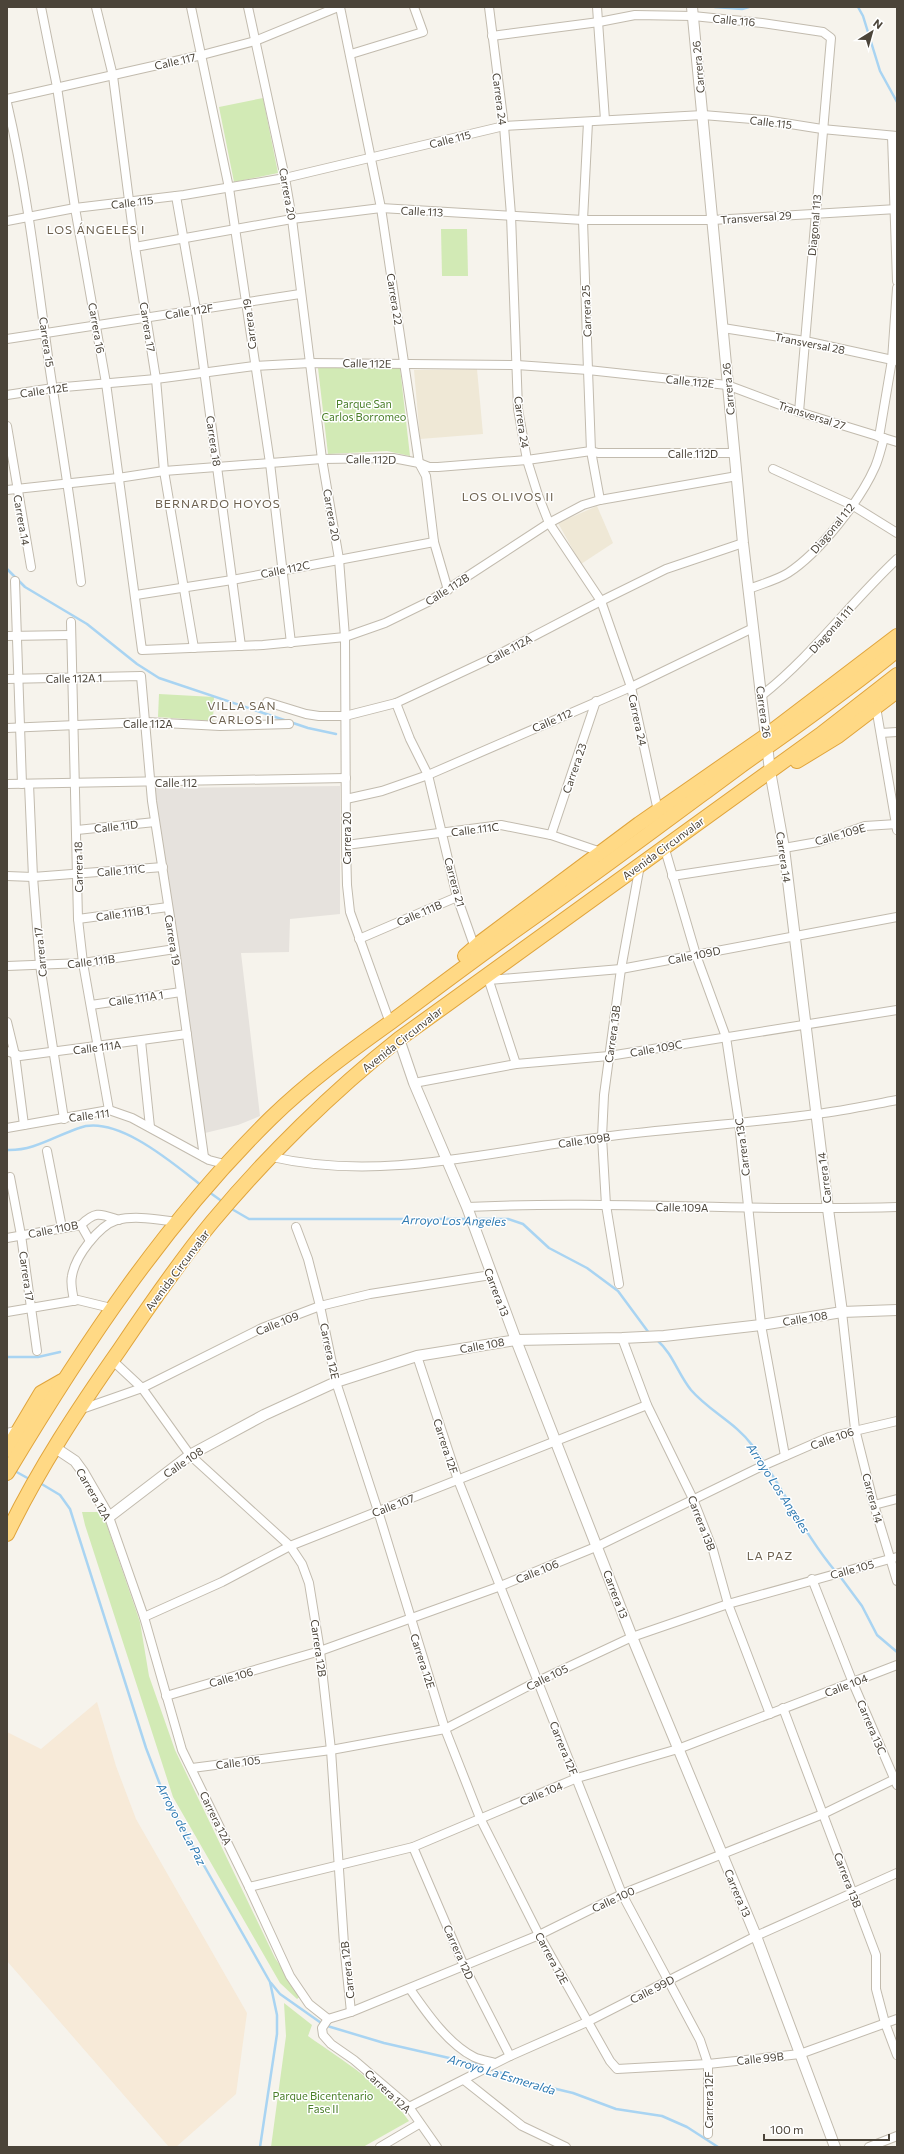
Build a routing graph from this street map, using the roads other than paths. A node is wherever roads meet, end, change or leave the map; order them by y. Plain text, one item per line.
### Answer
1 (41, 7) edge
2 (96, 7) edge
3 (191, 7) edge
4 (248, 7) edge
5 (339, 7) edge
6 (414, 7) edge
7 (488, 7) edge
8 (597, 7) edge
9 (692, 11) edge
10 (599, 22) junction
11 (492, 36) junction
12 (831, 38) joint
13 (255, 41) junction
14 (351, 54) junction
15 (202, 55) junction
16 (113, 76) junction
17 (58, 87) junction
18 (7, 99) edge
19 (7, 104) edge
20 (703, 115) junction
21 (605, 120) junction
22 (588, 122) junction
23 (504, 126) junction
24 (822, 129) junction
25 (894, 136) edge
26 (372, 158) junction
27 (286, 178) junction
28 (229, 188) junction
29 (176, 196) junction
30 (130, 203) junction
31 (75, 208) junction
32 (381, 208) junction
33 (896, 209) edge
34 (815, 213) junction
35 (511, 215) junction
36 (29, 217) junction
37 (292, 219) junction
38 (583, 220) junction
39 (712, 220) junction
40 (7, 221) edge
41 (234, 228) junction
42 (184, 238) junction
43 (135, 247) junction
44 (897, 281) edge
45 (897, 288) edge
46 (300, 294) junction
47 (247, 302) junction
48 (196, 310) junction
49 (146, 318) junction
50 (97, 326) junction
51 (723, 328) junction
52 (45, 332) junction
53 (7, 339) edge
54 (805, 341) junction
55 (894, 361) edge
56 (310, 362) junction
57 (404, 364) junction
58 (517, 365) junction
59 (254, 366) junction
60 (588, 370) junction
61 (204, 373) junction
62 (156, 379) junction
63 (106, 382) junction
64 (727, 385) junction
65 (53, 388) junction
66 (7, 395) edge
67 (799, 412) junction
68 (7, 426) edge
69 (881, 438) junction
70 (897, 442) edge
71 (591, 451) junction
72 (735, 453) junction
73 (322, 459) junction
74 (527, 460) junction
75 (270, 463) junction
76 (419, 463) junction
77 (217, 467) junction
78 (773, 469) dead end
79 (164, 470) junction
80 (737, 476) junction
81 (118, 478) junction
82 (68, 484) junction
83 (17, 489) junction
84 (7, 490) edge
85 (600, 500) junction
86 (852, 505) junction
87 (549, 522) junction
88 (897, 534) edge
89 (434, 542) junction
90 (743, 543) junction
91 (339, 559) junction
92 (897, 559) edge
93 (30, 567) dead end
94 (282, 570) junction
95 (232, 580) junction
96 (15, 581) dead end
97 (81, 582) dead end
98 (184, 588) junction
99 (749, 589) junction
100 (448, 590) junction
101 (136, 595) junction
102 (601, 601) junction
103 (71, 622) dead end
104 (753, 628) junction
105 (16, 635) junction
106 (71, 635) junction
107 (7, 636) edge
108 (897, 636) edge
109 (345, 637) junction
110 (291, 643) junction
111 (241, 646) junction
112 (194, 648) junction
113 (142, 650) joint
114 (897, 650) edge
115 (897, 676) edge
116 (73, 678) junction
117 (18, 679) junction
118 (7, 680) edge
119 (631, 687) junction
120 (897, 691) edge
121 (761, 696) junction
122 (267, 702) dead end
123 (596, 702) junction
124 (396, 703) junction
125 (876, 708) junction
126 (345, 716) junction
127 (146, 722) junction
128 (289, 724) dead end
129 (74, 726) junction
130 (7, 728) edge
131 (21, 728) junction
132 (897, 732) edge
133 (881, 733) junction
134 (767, 740) junction
135 (770, 771) junction
136 (428, 775) junction
137 (346, 778) junction
138 (75, 782) junction
139 (150, 782) junction
140 (7, 784) edge
141 (25, 784) junction
142 (346, 799) junction
143 (658, 811) junction
144 (155, 822) junction
145 (897, 826) edge
146 (78, 830) junction
147 (443, 834) junction
148 (551, 835) junction
149 (346, 845) junction
150 (664, 846) junction
151 (784, 848) junction
152 (601, 852) junction
153 (784, 859) junction
154 (640, 865) junction
155 (163, 867) junction
156 (78, 874) junction
157 (7, 876) edge
158 (672, 876) junction
159 (33, 877) junction
160 (457, 897) junction
161 (168, 907) junction
162 (897, 917) edge
163 (78, 919) junction
164 (795, 934) junction
165 (359, 939) junction
166 (475, 948) junction
167 (175, 949) junction
168 (696, 955) junction
169 (83, 963) junction
170 (40, 965) junction
171 (7, 966) edge
172 (621, 968) junction
173 (448, 978) junction
174 (488, 978) junction
175 (181, 992) junction
176 (91, 1005) junction
177 (897, 1010) edge
178 (7, 1022) edge
179 (390, 1023) junction
180 (805, 1024) junction
181 (187, 1034) junction
182 (726, 1037) junction
183 (399, 1039) junction
184 (141, 1041) junction
185 (98, 1047) junction
186 (54, 1052) junction
187 (11, 1053) edge
188 (609, 1056) junction
189 (516, 1064) junction
190 (414, 1083) junction
191 (897, 1100) edge
192 (109, 1110) junction
193 (816, 1114) junction
194 (64, 1118) junction
195 (739, 1123) junction
196 (24, 1125) junction
197 (150, 1127) junction
198 (7, 1128) edge
199 (602, 1137) junction
200 (47, 1151) dead end
201 (272, 1157) junction
202 (207, 1158) junction
203 (448, 1161) junction
204 (221, 1172) junction
205 (10, 1177) dead end
206 (606, 1205) junction
207 (897, 1207) edge
208 (749, 1208) junction
209 (828, 1209) junction
210 (468, 1210) junction
211 (183, 1217) junction
212 (119, 1220) junction
213 (81, 1225) junction
214 (296, 1227) dead end
215 (62, 1228) junction
216 (21, 1235) junction
217 (7, 1238) edge
218 (90, 1241) junction
219 (491, 1275) junction
220 (619, 1284) dead end
221 (74, 1301) junction
222 (320, 1306) junction
223 (111, 1308) junction
224 (32, 1309) junction
225 (897, 1310) edge
226 (7, 1312) edge
227 (842, 1312) junction
228 (761, 1325) junction
229 (622, 1338) junction
230 (516, 1340) junction
231 (37, 1351) dead end
232 (417, 1356) junction
233 (112, 1360) junction
234 (64, 1380) junction
235 (336, 1382) junction
236 (142, 1388) junction
237 (647, 1406) junction
238 (77, 1411) junction
239 (897, 1421) edge
240 (855, 1430) junction
241 (556, 1441) junction
242 (12, 1442) edge
243 (54, 1447) junction
244 (190, 1455) junction
245 (785, 1456) junction
246 (7, 1473) edge
247 (458, 1480) junction
248 (693, 1499) junction
249 (897, 1499) edge
250 (874, 1505) junction
251 (378, 1511) junction
252 (108, 1517) junction
253 (7, 1534) edge
254 (290, 1546) junction
255 (598, 1546) junction
256 (893, 1558) edge
257 (812, 1579) junction
258 (897, 1581) edge
259 (498, 1587) junction
260 (728, 1604) junction
261 (144, 1617) junction
262 (409, 1618) junction
263 (632, 1637) junction
264 (320, 1652) junction
265 (897, 1665) edge
266 (538, 1681) junction
267 (853, 1683) junction
268 (166, 1696) junction
269 (783, 1708) junction
270 (770, 1714) junction
271 (445, 1729) junction
272 (678, 1749) junction
273 (331, 1750) junction
274 (192, 1768) junction
275 (577, 1778) junction
276 (896, 1780) edge
277 (823, 1814) junction
278 (480, 1818) junction
279 (413, 1846) junction
280 (722, 1854) junction
281 (338, 1866) junction
282 (897, 1873) edge
283 (249, 1887) junction
284 (854, 1893) junction
285 (622, 1894) junction
286 (540, 1935) junction
287 (756, 1936) junction
288 (464, 1966) junction
289 (670, 1981) junction
290 (410, 1989) junction
291 (351, 2012) junction
292 (328, 2019) junction
293 (897, 2019) edge
294 (587, 2022) junction
295 (885, 2023) junction
296 (800, 2054) junction
297 (897, 2055) edge
298 (510, 2056) junction
299 (493, 2064) junction
300 (708, 2064) junction
301 (617, 2069) joint
302 (464, 2080) junction
303 (409, 2107) junction
304 (419, 2124) junction
305 (708, 2134) dead end
306 (897, 2136) edge
307 (434, 2146) edge
308 (380, 2147) edge
309 (566, 2147) edge
310 (835, 2147) edge
311 (869, 2147) edge

1 - 17 street, Carrera 16
2 - 16 street, Carrera 17
3 - 15 street, Carrera 19
4 - 13 street, Carrera 20
5 - 13 street, Calle 117
5 - 14 street, Carrera 22
6 - 14 street
7 - 11 street, Carrera 24
8 - 10 street
9 - 10 street, Calle 116
9 - 12 street, Calle 116
9 - 20 street, Carrera 26
10 - 11 street, Calle 116
10 - 21 street
11 - 23 street, Carrera 24
12 - 24 street, Diagonal 113
13 - 15 street, Calle 117
13 - 27 street, Carrera 20
14 - 26 street, Carrera 22
15 - 16 street, Calle 117
15 - 28 street, Carrera 19
16 - 17 street, Calle 117
16 - 30 street, Carrera 17
17 - 18 street, Calle 117
17 - 31 street, Carrera 16
19 - 36 street, Carrera 15
20 - 21 street, Calle 115
20 - 24 street, Calle 115
20 - 39 street, Carrera 26
21 - 22 street, Calle 115
22 - 23 street, Calle 115
22 - 38 street, Carrera 25
23 - 26 street, Calle 115
23 - 35 street, Carrera 24
24 - 25 street, Calle 115
24 - 34 street, Diagonal 113
25 - 33 street
26 - 27 street, Calle 115
26 - 32 street, Carrera 22
27 - 28 street, Calle 115
27 - 37 street, Carrera 20
28 - 29 street, Calle 115
28 - 41 street, Carrera 19
29 - 30 street, Calle 115
29 - 42 street, Carrera 18
30 - 31 street, Calle 115
30 - 43 street, Carrera 17
31 - 36 street, Calle 115
31 - 50 street, Carrera 16
32 - 35 street, Calle 113
32 - 37 street, Calle 113
32 - 57 street, Carrera 22
33 - 34 street, Transversal 29
33 - 44 street
34 - 39 street, Transversal 29
34 - 54 street, Diagonal 113
35 - 38 street, Calle 113
35 - 58 street, Carrera 24
36 - 40 street, Calle 115
36 - 52 street, Carrera 15
37 - 41 street, Calle 113
37 - 46 street, Carrera 20
38 - 39 street, Calle 113
38 - 60 street, Carrera 25
39 - 51 street, Carrera 26
41 - 42 street, Calle 113
41 - 47 street, Carrera 19
42 - 43 street, Calle 113
42 - 48 street, Carrera 18
43 - 49 street, Carrera 17
45 - 55 street, Diagonal 112
46 - 47 street, Calle 112F
46 - 56 street, Carrera 20
47 - 48 street, Calle 112F
47 - 59 street, Carrera 19
48 - 49 street, Calle 112F
48 - 61 street, Carrera 18
49 - 50 street, Calle 112F
49 - 62 street, Carrera 17
50 - 52 street, Calle 112F
50 - 63 street, Carrera 16
51 - 54 street, Transversal 28
51 - 64 street, Carrera 26
52 - 53 street, Calle 112F
52 - 65 street, Carrera 15
54 - 55 street, Transversal 28
54 - 67 street, Diagonal 113
55 - 69 street, Diagonal 112
56 - 57 street, Calle 112E
56 - 59 street, Calle 112E
56 - 73 street, Carrera 20
57 - 58 street, Calle 112E
57 - 76 street, Carrera 22
58 - 60 street, Calle 112E
58 - 74 street, Carrera 24
59 - 61 street, Calle 112E
59 - 75 street, Carrera 19
60 - 64 street, Calle 112E
60 - 71 street, Carrera 25
61 - 62 street, Calle 112E
61 - 77 street, Carrera 18
62 - 63 street, Calle 112E
62 - 79 street, Carrera 17
63 - 65 street, Calle 112E
63 - 81 street, Carrera 16
64 - 67 street, Transversal 27
64 - 72 street, Carrera 26
65 - 66 street, Calle 112E
65 - 82 street, Carrera 15
67 - 69 street, Transversal 27
68 - 83 street, Carrera 14
69 - 70 street, Transversal 27
69 - 86 street, Diagonal 112
71 - 72 street, Calle 112D
71 - 74 street, Calle 112D
71 - 85 street, Carrera 25
72 - 80 street, Carrera 26
73 - 75 street, Calle 112D
73 - 76 street, Calle 112D
73 - 91 street, Carrera 20
74 - 76 street, Calle 112D
74 - 87 street, Carrera 24
75 - 77 street, Calle 112D
75 - 94 street, Carrera 19
76 - 89 street, Carrera 22
77 - 79 street, Calle 112D
77 - 95 street, Carrera 18
78 - 86 street
79 - 81 street, Calle 112D
79 - 98 street, Carrera 17
80 - 85 street, Calle 112B
80 - 90 street, Carrera 26
81 - 82 street, Calle 112D
81 - 101 street, Carrera 16
82 - 83 street, Calle 112D
82 - 97 street, Carrera 15
83 - 84 street, Calle 112D
83 - 93 street, Carrera 14
85 - 87 street, Calle 112B
86 - 88 street
86 - 99 street, Diagonal 112
87 - 100 street, Calle 112B
87 - 102 street, Carrera 24
89 - 91 street, Calle 112C
89 - 100 street, Carrera 22
90 - 99 street, Carrera 26
90 - 102 street, Calle 112A
91 - 94 street, Calle 112C
91 - 109 street, Carrera 20
92 - 121 street, Diagonal 111
94 - 95 street, Calle 112C
94 - 110 street, Carrera 19
95 - 98 street, Calle 112C
95 - 111 street, Carrera 18
96 - 105 street, Carrera 17
98 - 101 street, Calle 112C
98 - 112 street, Carrera 17
99 - 104 street, Carrera 26
100 - 109 street, Calle 112B
101 - 113 street, Carrera 16
102 - 119 street, Carrera 24
102 - 124 street, Calle 112A
103 - 106 street, Carrera 18
104 - 119 street, Calle 112
104 - 121 street, Carrera 26
105 - 106 street
105 - 107 street
105 - 117 street, Carrera 17
106 - 116 street, Carrera 18
108 - 134 highway
109 - 110 street, Calle 112B
109 - 126 street, Carrera 20
110 - 111 street, Calle 112B
111 - 112 street, Calle 112B
112 - 113 street, Calle 112B
114 - 134 highway, Avenida Circunvalar
115 - 135 highway, Avenida Circunvalar
116 - 117 street, Calle 112A 1
116 - 127 street, Calle 112A 1
116 - 129 street, Carrera 18
117 - 118 street, Calle 112A 1
117 - 131 street, Carrera 17
119 - 123 street, Calle 112
119 - 143 street, Carrera 24
120 - 125 highway
121 - 134 street, Carrera 26
122 - 126 street, Calle 112A
123 - 136 street, Calle 112
123 - 148 street, Carrera 23
124 - 126 street, Calle 112A
124 - 136 street, Carrera 21
125 - 133 street
125 - 135 highway
126 - 137 street, Carrera 20
127 - 128 street, Calle 112A
127 - 129 street, Calle 112A
127 - 139 street, Carrera 19
129 - 131 street, Calle 112A
129 - 138 street, Carrera 18
130 - 131 street, Calle 112A
131 - 141 street, Carrera 17
132 - 133 street
133 - 145 street
134 - 135 street, Carrera 26
134 - 143 highway
134 - 173 highway, Avenida Circunvalar
135 - 150 highway, Avenida Circunvalar
135 - 151 street, Carrera 14
136 - 142 street, Calle 112
136 - 147 street, Carrera 21
137 - 139 street, Calle 112
137 - 142 street, Carrera 20
138 - 139 street, Calle 112
138 - 141 street, Calle 112
138 - 146 street, Carrera 18
139 - 144 street, Carrera 19
140 - 141 street, Calle 112
141 - 159 street, Carrera 17
142 - 149 street, Carrera 20
143 - 152 highway
144 - 146 street, Calle 11D
144 - 155 street, Carrera 19
145 - 151 street, Calle 109E
146 - 156 street, Carrera 18
147 - 148 street, Calle 111C
147 - 149 street, Calle 111C
147 - 160 street, Carrera 21
148 - 152 street, Calle 111C
149 - 165 street, Carrera 20
150 - 154 highway, Avenida Circunvalar
150 - 158 street, Carrera 13C
151 - 153 street, Carrera 14
152 - 166 highway
153 - 158 street
153 - 164 street, Carrera 14
154 - 172 street, Carrera 13B
154 - 174 highway, Avenida Circunvalar
155 - 156 street, Calle 111C
155 - 161 street, Carrera 19
156 - 159 street, Calle 111C
156 - 163 street, Carrera 18
157 - 159 street, Calle 111C
158 - 168 street, Carrera 13C
159 - 170 street, Carrera 17
160 - 165 street, Calle 111B
160 - 166 street, Carrera 21
161 - 163 street, Calle 111B 1
161 - 167 street, Carrera 19
162 - 164 street, Calle 109D
163 - 169 street, Carrera 18
164 - 168 street, Calle 109D
164 - 180 street, Carrera 14
165 - 179 street, Carrera 20
166 - 173 highway
167 - 169 street, Calle 111B
167 - 175 street, Carrera 19
168 - 172 street, Calle 109D
168 - 182 street, Carrera 13C
169 - 170 street, Calle 111B
169 - 176 street, Carrera 18
170 - 171 street, Calle 111B
170 - 186 street, Carrera 17
172 - 174 street, Calle 109D
172 - 188 street, Carrera 13B
173 - 179 highway, Avenida Circunvalar
174 - 183 highway, Avenida Circunvalar
174 - 189 street
175 - 176 street, Calle 111A 1
175 - 181 street, Carrera 19
176 - 185 street, Carrera 18
177 - 180 street, Calle 109C
178 - 187 street
179 - 204 highway, Avenida Circunvalar
180 - 182 street, Calle 109C
180 - 193 street, Carrera 14
181 - 184 street, Calle 111A
181 - 202 street, Carrera 19
182 - 188 street, Calle 109C
182 - 195 street, Carrera 13C
183 - 190 street, Carrera 13
183 - 201 highway, Avenida Circunvalar
184 - 185 street, Calle 111A
184 - 197 street
185 - 186 street, Calle 111A
185 - 192 street, Carrera 18
186 - 187 street, Calle 111A
186 - 194 street, Carrera 17
187 - 196 street
188 - 189 street, Calle 109C
188 - 199 street, Carrera 13B
189 - 190 street, Calle 109C
190 - 203 street, Carrera 13
191 - 193 street, Calle 109B
192 - 194 street, Calle 111
192 - 197 street, Calle 111
193 - 195 street, Calle 109B
193 - 209 street, Carrera 14
194 - 196 street, Calle 111
195 - 199 street, Calle 109B
195 - 208 street, Carrera 13C
196 - 198 street, Calle 111
197 - 202 street, Calle 111
199 - 203 street, Calle 109B
199 - 206 street, Carrera 13B
200 - 215 street
201 - 203 street, Calle 109B
201 - 233 highway, Avenida Circunvalar
202 - 204 street, Calle 111
202 - 204 street, Calle 111
203 - 210 street, Carrera 13
204 - 211 highway, Avenida Circunvalar
205 - 216 street, Carrera 17
206 - 208 street, Calle 109A
206 - 210 street, Calle 109A
206 - 220 street, Carrera 13B
207 - 209 street, Calle 109A
208 - 209 street, Calle 109A
208 - 228 street, Carrera 13C
209 - 227 street, Carrera 14
210 - 219 street, Carrera 13
211 - 212 street, Calle 110B
211 - 223 highway, Avenida Circunvalar
212 - 213 street, Calle 110B
212 - 218 street, Calle 110B
213 - 215 street, Calle 110B
213 - 218 street
214 - 222 street, Carrera 12E
215 - 216 street, Calle 110B
216 - 217 street, Calle 110B
216 - 224 street, Carrera 17
218 - 221 street, Calle 110B
219 - 222 street, Calle 109
219 - 230 street, Carrera 13
221 - 223 street
221 - 224 street
222 - 235 street, Carrera 12E
222 - 236 street, Calle 109
223 - 234 highway, Avenida Circunvalar
224 - 226 street
224 - 231 street, Carrera 17
225 - 227 street, Calle 108
227 - 228 street, Calle 108
227 - 240 street, Carrera 14
228 - 229 street, Calle 108
228 - 245 street, Carrera 13C
229 - 230 street, Calle 108
229 - 237 street, Carrera 13B
230 - 232 street, Calle 108
230 - 241 street, Carrera 13
232 - 235 street, Calle 108
232 - 247 street, Carrera 12F
233 - 236 street, Carrera 12B
233 - 238 highway, Avenida Circunvalar
234 - 242 highway, Avenida Circunvalar
234 - 242 highway
235 - 244 street, Calle 108
235 - 251 street, Carrera 12E
236 - 238 street, Calle 109
236 - 244 street, Carrera 12B
237 - 241 street, Calle 107
237 - 248 street, Carrera 13B
238 - 243 highway, Avenida Circunvalar
239 - 240 street, Calle 106
240 - 245 street, Calle 106
240 - 250 street, Carrera 14
241 - 247 street, Calle 107
241 - 255 street, Carrera 13
242 - 246 highway, Avenida Circunvalar
243 - 252 street, Carrera 12A
243 - 253 highway, Avenida Circunvalar
244 - 252 street, Calle 108
244 - 254 street, Carrera 12B
245 - 248 street, Calle 106
247 - 251 street, Calle 107
247 - 259 street, Carrera 12F
248 - 255 street, Calle 106
248 - 260 street, Carrera 13B
249 - 250 street
250 - 256 street, Carrera 14
251 - 254 street, Calle 107
251 - 262 street, Carrera 12E
252 - 261 street, Carrera 12A
254 - 261 street, Calle 107
254 - 264 street, Carrera 12B
255 - 259 street, Calle 106
255 - 263 street, Carrera 13
256 - 257 street, Calle 105
256 - 258 street, Carrera 14
257 - 260 street, Calle 105
257 - 267 street, Carrera 13C
259 - 262 street, Calle 106
259 - 266 street, Carrera 12F
260 - 263 street, Calle 105
260 - 270 street, Carrera 13B
261 - 268 street, Carrera 12A
262 - 264 street, Calle 106
262 - 271 street, Carrera 12E
263 - 266 street, Calle 105
263 - 272 street, Carrera 13
264 - 268 street, Calle 106
264 - 273 street, Carrera 12B
265 - 267 street, Calle 104
266 - 271 street, Calle 105
266 - 275 street, Carrera 12F
267 - 269 street, Calle 104
267 - 276 street, Carrera 13C
268 - 274 street, Carrera 12A
269 - 270 street, Calle 104
269 - 277 street, Carrera 13B
270 - 272 street, Calle 104
271 - 273 street, Calle 105
271 - 278 street, Carrera 12E
272 - 275 street, Calle 104
272 - 280 street, Carrera 13
273 - 274 street, Calle 105
273 - 281 street, Carrera 12B
274 - 283 street, Carrera 12A
275 - 278 street, Calle 104
275 - 285 street, Carrera 12F
276 - 277 street, Calle 100
277 - 280 street, Calle 100
277 - 284 street, Carrera 13B
278 - 279 street, Calle 104
278 - 286 street, Carrera 12E
279 - 281 street, Calle 104
279 - 288 street, Carrera 12D
280 - 285 street, Calle 100
280 - 287 street, Carrera 13
281 - 283 street, Calle 104
281 - 291 street, Carrera 12B
282 - 284 street, Calle 99D
283 - 292 street, Carrera 12A
284 - 287 street, Calle 99D
284 - 295 street, Carrera 13B
285 - 286 street, Calle 100
285 - 289 street, Carrera 12F
286 - 288 street, Calle 100
286 - 294 street, Carrera 12E
287 - 289 street, Calle 99D
287 - 296 street, Carrera 13
288 - 290 street, Calle 100
288 - 298 street, Carrera 12D
289 - 294 street, Calle 99D
289 - 300 street, Carrera 12F
290 - 291 street, Calle 100
290 - 299 street
291 - 292 street, Calle 100
292 - 303 street, Carrera 12A
293 - 295 street, Calle 99B
294 - 298 street, Calle 99D
294 - 301 street, Carrera 12E
295 - 296 street, Calle 99B
295 - 297 street, Carrera 13B
296 - 300 street, Calle 99B
296 - 310 street, Carrera 13
298 - 299 street, Calle 99D
299 - 302 street, Calle 99D
300 - 301 street, Calle 99B
300 - 305 street, Carrera 12F
302 - 303 street, Calle 99D
302 - 309 street
303 - 304 street, Carrera 12A
304 - 307 street, Carrera 12A
304 - 308 street
306 - 311 street

